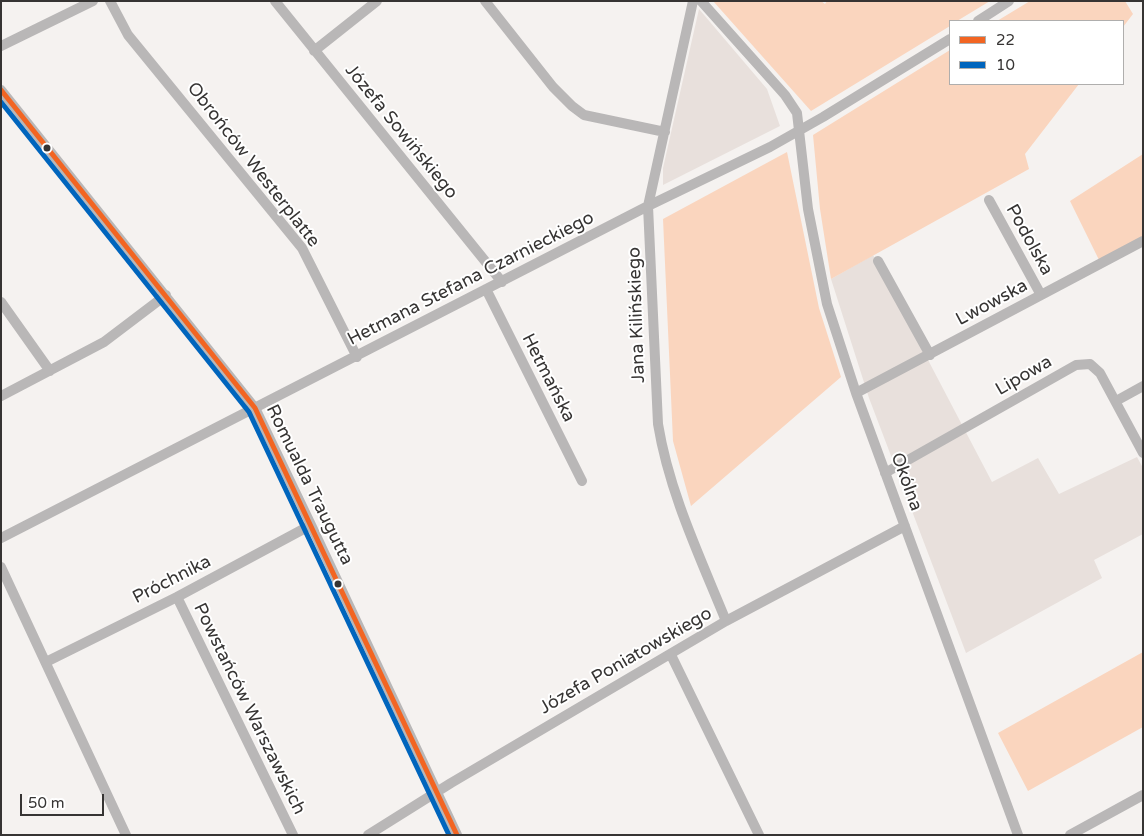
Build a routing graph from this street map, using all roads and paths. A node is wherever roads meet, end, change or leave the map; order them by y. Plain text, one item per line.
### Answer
1 (110, 1) edge
2 (275, 1) edge
3 (377, 1) edge
4 (486, 1) edge
5 (693, 1) edge
6 (701, 1) edge
7 (1009, 1) edge
8 (88, 2) edge
9 (980, 20) edge
10 (949, 40) edge
11 (1, 46) edge
12 (314, 51) junction
13 (1, 90) edge
14 (800, 130) junction
15 (665, 132) junction
16 (989, 200) dead end
17 (648, 206) junction
18 (1143, 241) edge
19 (878, 261) dead end
20 (502, 282) junction
21 (486, 289) junction
22 (166, 295) junction
23 (1041, 295) junction
24 (1, 302) edge
25 (930, 355) junction
26 (357, 357) junction
27 (50, 371) junction
28 (1143, 386) edge
29 (856, 394) junction
30 (1, 396) edge
31 (1116, 401) junction
32 (255, 408) junction
33 (1143, 453) edge
34 (885, 473) junction
35 (582, 481) dead end
36 (312, 525) junction
37 (905, 526) junction
38 (1, 538) edge
39 (1, 567) edge
40 (177, 597) junction
41 (726, 621) junction
42 (670, 655) junction
43 (46, 662) junction
44 (437, 792) junction
45 (1143, 795) edge
46 (126, 835) edge
47 (292, 835) edge
48 (368, 835) edge
49 (457, 835) edge
50 (759, 835) edge
51 (1018, 835) edge
52 (1070, 835) edge

1 - 26 street, Obrońców Westerplatte
2 - 12 street, Józefa Sowińskiego
3 - 12 street
4 - 15 street
5 - 15 street, Jana Kilińskiego
6 - 14 street, Okólna
7 - 9 street
8 - 11 street
10 - 14 street, Hetmana Stefana Czarnieckiego
12 - 20 street, Józefa Sowińskiego
13 - 22 street, Romualda Traugutta
14 - 17 street, Hetmana Stefana Czarnieckiego
14 - 29 street, Okólna
15 - 17 street, Jana Kilińskiego
16 - 23 street, Podolska
17 - 20 street, Hetmana Stefana Czarnieckiego
17 - 41 street, Jana Kilińskiego
18 - 23 street, Lwowska
19 - 25 street
20 - 21 street, Hetmana Stefana Czarnieckiego
21 - 26 street, Hetmana Stefana Czarnieckiego
21 - 35 street, Hetmańska
22 - 27 street
22 - 32 street, Romualda Traugutta
23 - 25 street, Lwowska
24 - 27 street
25 - 29 street, Lwowska
26 - 32 street, Hetmana Stefana Czarnieckiego
27 - 30 street
28 - 31 street
29 - 34 street, Okólna
31 - 33 street, Lipowa
31 - 34 street, Lipowa
32 - 36 street, Romualda Traugutta
32 - 38 street, Hetmana Stefana Czarnieckiego
34 - 37 street, Okólna
36 - 40 street, Próchnika
36 - 44 street, Romualda Traugutta
37 - 41 street, Józefa Poniatowskiego
37 - 51 street, Okólna
39 - 43 street
40 - 43 street, Próchnika
40 - 47 street, Powstańców Warszawskich
41 - 42 street, Józefa Poniatowskiego
42 - 44 street, Józefa Poniatowskiego
42 - 50 street
43 - 46 street
44 - 48 street, Józefa Poniatowskiego
44 - 49 street, Romualda Traugutta
45 - 52 street

